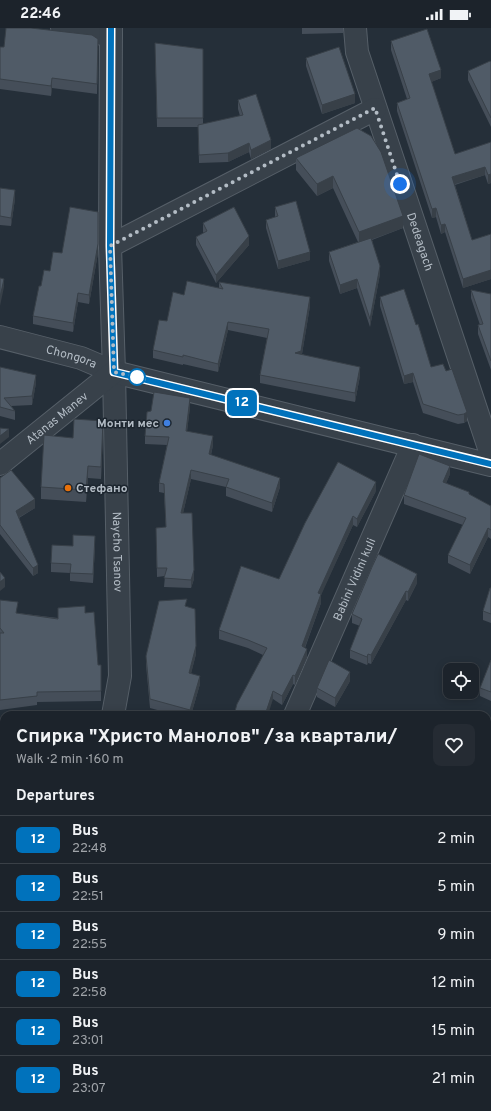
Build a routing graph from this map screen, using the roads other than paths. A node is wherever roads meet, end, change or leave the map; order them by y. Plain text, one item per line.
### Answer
1 (62, 28) edge
2 (355, 28) edge
3 (111, 32) edge
4 (375, 108) junction
5 (110, 246) junction
6 (0, 338) edge
7 (114, 372) junction
8 (413, 444) junction
9 (491, 454) edge
10 (0, 464) edge
11 (491, 464) edge
12 (114, 711) edge
13 (297, 711) edge

1 - 3 street
2 - 4 street, Dedeagach
3 - 5 street, Naycho Tsanov
4 - 5 street
4 - 9 street, Dedeagach
5 - 7 street, Naycho Tsanov
6 - 7 street, Chongora
7 - 8 street, Chongora
7 - 10 street, Atanas Manev
7 - 12 street, Naycho Tsanov
8 - 11 street, Chongora
8 - 13 street, Babini Vidini kuli

